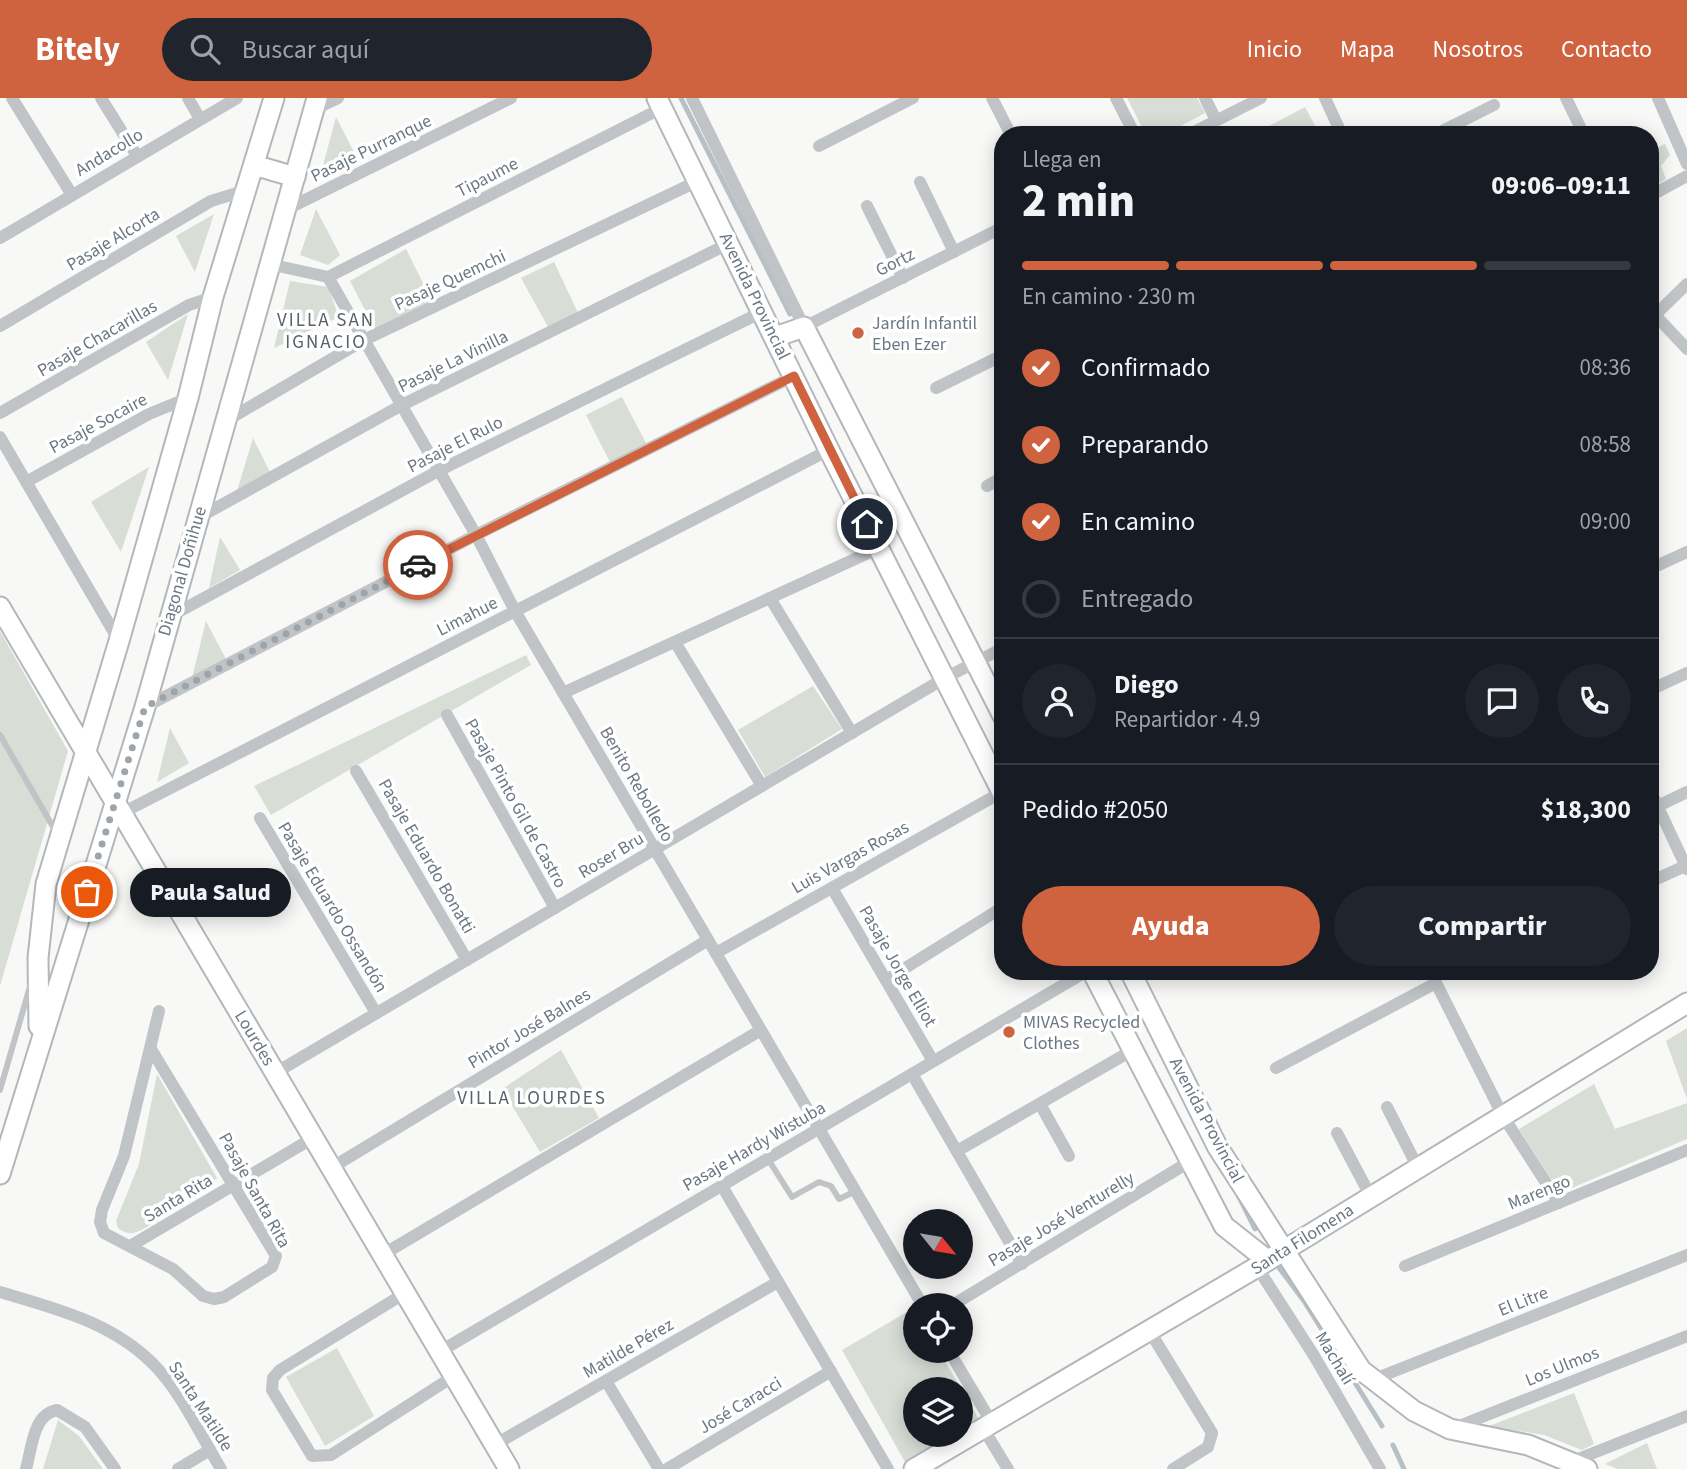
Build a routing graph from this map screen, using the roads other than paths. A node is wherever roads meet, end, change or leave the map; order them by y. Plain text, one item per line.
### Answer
1 (12, 98) edge
2 (101, 98) edge
3 (188, 98) edge
4 (237, 98) edge
5 (274, 98) edge
6 (338, 98) edge
7 (511, 98) edge
8 (692, 98) edge
9 (913, 98) edge
10 (992, 98) edge
11 (1116, 98) edge
12 (1205, 98) edge
13 (1261, 98) edge
14 (1325, 98) edge
15 (1566, 98) edge
16 (1658, 98) edge
17 (659, 103) edge
18 (315, 104) edge
19 (1494, 104) dead end
20 (200, 119) junction
21 (1216, 120) junction
22 (1006, 126) edge
23 (1130, 126) edge
24 (1205, 126) edge
25 (1338, 126) edge
26 (1451, 126) edge
27 (1580, 126) edge
28 (819, 146) dead end
29 (137, 156) junction
30 (1687, 164) edge
31 (254, 165) junction
32 (1687, 176) edge
33 (295, 177) junction
34 (698, 181) junction
35 (920, 182) dead end
36 (247, 190) junction
37 (1659, 191) edge
38 (72, 195) junction
39 (867, 206) dead end
40 (285, 210) junction
41 (0, 221) edge
42 (994, 232) edge
43 (4, 236) edge
44 (730, 243) junction
45 (954, 252) junction
46 (269, 264) junction
47 (328, 277) junction
48 (903, 278) junction
49 (1687, 285) edge
50 (213, 297) junction
51 (762, 312) junction
52 (1659, 312) edge
53 (1659, 323) edge
54 (0, 326) edge
55 (804, 327) junction
56 (775, 337) junction
57 (364, 340) junction
58 (1687, 349) edge
59 (994, 359) edge
60 (794, 376) junction
61 (936, 388) dead end
62 (188, 398) junction
63 (402, 405) junction
64 (0, 414) edge
65 (224, 422) junction
66 (0, 436) edge
67 (829, 450) junction
68 (440, 470) junction
69 (26, 482) junction
70 (994, 482) edge
71 (987, 486) dead end
72 (196, 519) junction
73 (476, 535) junction
74 (879, 548) junction
75 (1687, 552) edge
76 (1659, 565) edge
77 (770, 598) junction
78 (0, 607) edge
79 (515, 611) junction
80 (169, 617) junction
81 (119, 642) junction
82 (675, 642) junction
83 (994, 653) edge
84 (976, 662) junction
85 (1687, 673) edge
86 (945, 678) junction
87 (1659, 686) edge
88 (563, 693) junction
89 (994, 698) edge
90 (145, 707) junction
91 (447, 715) dead end
92 (852, 733) junction
93 (0, 736) edge
94 (84, 749) junction
95 (356, 771) dead end
96 (994, 777) edge
97 (762, 786) junction
98 (1687, 792) edge
99 (994, 797) edge
100 (1659, 806) edge
101 (119, 807) junction
102 (1659, 808) edge
103 (260, 818) dead end
104 (59, 837) junction
105 (655, 849) junction
106 (1686, 867) edge
107 (1659, 878) edge
108 (832, 888) junction
109 (555, 908) junction
110 (994, 913) edge
111 (708, 940) junction
112 (716, 953) junction
113 (38, 958) junction
114 (467, 960) junction
115 (886, 980) junction
116 (1073, 980) edge
117 (1094, 980) edge
118 (1134, 980) edge
119 (1428, 980) edge
120 (1435, 980) edge
121 (1687, 1003) edge
122 (159, 1011) dead end
123 (376, 1013) junction
124 (761, 1030) junction
125 (39, 1043) junction
126 (151, 1049) junction
127 (1133, 1050) junction
128 (933, 1061) junction
129 (1276, 1068) dead end
130 (275, 1073) junction
131 (912, 1074) junction
132 (0, 1090) edge
133 (1040, 1104) junction
134 (1387, 1107) dead end
135 (1503, 1116) junction
136 (819, 1129) junction
137 (1337, 1133) dead end
138 (313, 1138) junction
139 (1687, 1150) edge
140 (957, 1151) junction
141 (1069, 1156) dead end
142 (768, 1159) junction
143 (1189, 1162) junction
144 (331, 1168) junction
145 (1418, 1168) junction
146 (0, 1174) edge
147 (235, 1184) junction
148 (722, 1186) junction
149 (856, 1191) junction
150 (1371, 1197) junction
151 (1559, 1203) junction
152 (132, 1245) junction
153 (382, 1255) junction
154 (1687, 1255) edge
155 (1270, 1259) junction
156 (1022, 1264) junction
157 (1405, 1266) dead end
158 (778, 1282) junction
159 (0, 1292) edge
160 (405, 1293) junction
161 (915, 1293) edge
162 (973, 1293) edge
163 (1149, 1330) junction
164 (1687, 1336) edge
165 (439, 1352) junction
166 (955, 1363) edge
167 (831, 1371) junction
168 (454, 1376) junction
169 (1371, 1380) junction
170 (606, 1381) junction
171 (1687, 1416) edge
172 (987, 1426) junction
173 (1450, 1429) junction
174 (494, 1445) junction
175 (210, 1450) junction
176 (1580, 1465) edge
177 (507, 1468) edge
178 (26, 1469) edge
179 (115, 1469) edge
180 (178, 1469) edge
181 (221, 1469) edge
182 (659, 1469) edge
183 (667, 1469) edge
184 (888, 1469) edge
185 (914, 1469) edge
186 (1008, 1469) edge
187 (1172, 1469) edge
188 (1380, 1469) edge

1 - 38 street
2 - 29 street
3 - 20 street
4 - 20 street, Andacollo
5 - 31 street, Diagonal Doñihue
6 - 18 street
7 - 40 street, Pasaje Purranque
8 - 55 street, Avenida Provincial
9 - 28 street
10 - 22 street
11 - 23 street
12 - 21 street
13 - 21 street
14 - 25 street
15 - 27 street
16 - 30 street
17 - 34 street, Avenida Provincial
17 - 47 street, Tipaume
18 - 33 street, Diagonal Doñihue
19 - 26 street
20 - 29 street, Andacollo
21 - 24 street
29 - 38 street, Andacollo
31 - 33 street
31 - 36 street, Diagonal Doñihue
32 - 37 street
33 - 40 street, Diagonal Doñihue
34 - 44 street, Avenida Provincial
34 - 57 street, Pasaje Quemchi
35 - 45 street
36 - 50 street, Diagonal Doñihue
36 - 54 street, Pasaje Alcorta
38 - 43 street, Andacollo
39 - 48 street
40 - 46 street, Diagonal Doñihue
41 - 43 street
42 - 45 street, Gortz
44 - 51 street, Avenida Provincial
44 - 63 street, Pasaje La Vinilla
45 - 48 street, Gortz
46 - 47 street
46 - 65 street, Diagonal Doñihue
47 - 57 street, Benito Rebolledo
48 - 55 street, Gortz
49 - 52 street
50 - 62 street, Diagonal Doñihue
50 - 64 street, Pasaje Chacarillas
51 - 56 street, Avenida Provincial
51 - 68 street, Pasaje El Rulo
53 - 58 street
55 - 56 street
55 - 84 street, Avenida Provincial
56 - 60 street, Avenida Provincial
57 - 63 street, Benito Rebolledo
57 - 65 street, Pasaje Quemchi
59 - 61 street
60 - 67 street, Avenida Provincial
60 - 73 street
62 - 69 street, Pasaje Socaire
62 - 81 street, Diagonal Doñihue
63 - 68 street, Benito Rebolledo
63 - 72 street, Pasaje La Vinilla
65 - 72 street, Diagonal Doñihue
66 - 69 street
67 - 74 street, Avenida Provincial
67 - 79 street, Limahue
68 - 73 street, Benito Rebolledo
68 - 80 street, Pasaje El Rulo
69 - 81 street
70 - 71 street
72 - 80 street, Diagonal Doñihue
73 - 79 street, Benito Rebolledo
73 - 90 street
74 - 77 street
74 - 86 street, Avenida Provincial
75 - 76 street
77 - 82 street
77 - 92 street
78 - 94 street, Lourdes
79 - 88 street, Benito Rebolledo
79 - 101 street, Limahue
80 - 90 street, Diagonal Doñihue
81 - 94 street, Diagonal Doñihue
82 - 88 street
82 - 97 street
83 - 84 street, Roser Bru
84 - 86 street, Roser Bru
84 - 89 street, Avenida Provincial
85 - 87 street
86 - 92 street, Roser Bru
86 - 96 street, Avenida Provincial
88 - 105 street, Benito Rebolledo
90 - 101 street, Diagonal Doñihue
91 - 109 street, Pasaje Pinto Gil de Castro
92 - 97 street, Roser Bru
93 - 104 lane
94 - 101 street, Lourdes
94 - 104 street, Diagonal Doñihue
95 - 114 street, Pasaje Eduardo Bonatti
97 - 105 street, Roser Bru
98 - 100 street
99 - 108 street, Luis Vargas Rosas
101 - 125 street, Diagonal Doñihue
101 - 130 street, Lourdes
102 - 106 street
103 - 123 street, Pasaje Eduardo Ossandón
104 - 113 street, Diagonal Doñihue
105 - 109 street, Roser Bru
105 - 111 street, Benito Rebolledo
106 - 107 street
108 - 112 street, Luis Vargas Rosas
108 - 115 street, Pasaje Jorge Elliot
109 - 114 street, Roser Bru
110 - 115 street
111 - 112 street, Benito Rebolledo
111 - 144 street, Pintor José Balnes
112 - 124 street, Benito Rebolledo
113 - 125 street, Diagonal Doñihue
113 - 132 lane, Diagonal Doñihue
114 - 123 street, Roser Bru
115 - 128 street, Pasaje Jorge Elliot
116 - 128 street, Pasaje Hardy Wistuba
117 - 127 street, Avenida Provincial
118 - 155 street, Avenida Provincial
119 - 129 street
120 - 135 street
121 - 135 street, Santa Filomena
122 - 126 street, Pasaje Santa Rita
123 - 130 street, Roser Bru
124 - 136 street, Benito Rebolledo
124 - 153 street
125 - 146 street, Diagonal Doñihue
126 - 147 street, Pasaje Santa Rita
126 - 152 street, Pasaje Santa Rita
127 - 133 street
127 - 143 street, Avenida Provincial
128 - 131 street, Pasaje Hardy Wistuba
130 - 138 street, Lourdes
131 - 136 street, Pasaje Hardy Wistuba
131 - 140 street
133 - 140 street
133 - 141 street
134 - 145 street
135 - 145 street, Santa Filomena
135 - 151 street
136 - 142 street, Pasaje Hardy Wistuba
136 - 149 street, Benito Rebolledo
137 - 150 street
138 - 144 street, Lourdes
138 - 147 street, Santa Rita
139 - 151 street, Marengo
140 - 156 street
142 - 148 street, Pasaje Hardy Wistuba
142 - 149 lane
143 - 155 street, Avenida Provincial
143 - 156 street, Pasaje José Venturelly
144 - 153 street, Lourdes
145 - 150 street, Santa Filomena
147 - 152 street, Santa Rita
147 - 152 street, Pasaje Santa Rita
148 - 158 street
148 - 165 street, Pasaje Hardy Wistuba
149 - 161 street, Benito Rebolledo
150 - 155 street, Santa Filomena
151 - 157 street, Marengo
153 - 160 street, Lourdes
154 - 169 street, El Litre
155 - 163 street, Santa Filomena
155 - 169 street, Avenida Provincial
155 - 188 street, Machalí
156 - 162 street, Pasaje José Venturelly
158 - 167 street
158 - 170 street, Matilde Pérez
159 - 175 street, Santa Matilde
160 - 165 street, Lourdes
160 - 168 street
163 - 172 street, Santa Filomena
163 - 187 street
164 - 173 street, Los Ulmos
165 - 168 street, Lourdes
166 - 172 street
167 - 183 street, José Caracci
167 - 184 street
168 - 174 street, Lourdes
169 - 173 street, Avenida Provincial
170 - 174 street, Matilde Pérez
170 - 182 street
171 - 176 street
172 - 185 street, Santa Filomena
172 - 186 street
173 - 176 street, Avenida Provincial
174 - 177 street, Lourdes
175 - 180 street
175 - 181 street, Santa Matilde
178 - 179 street

